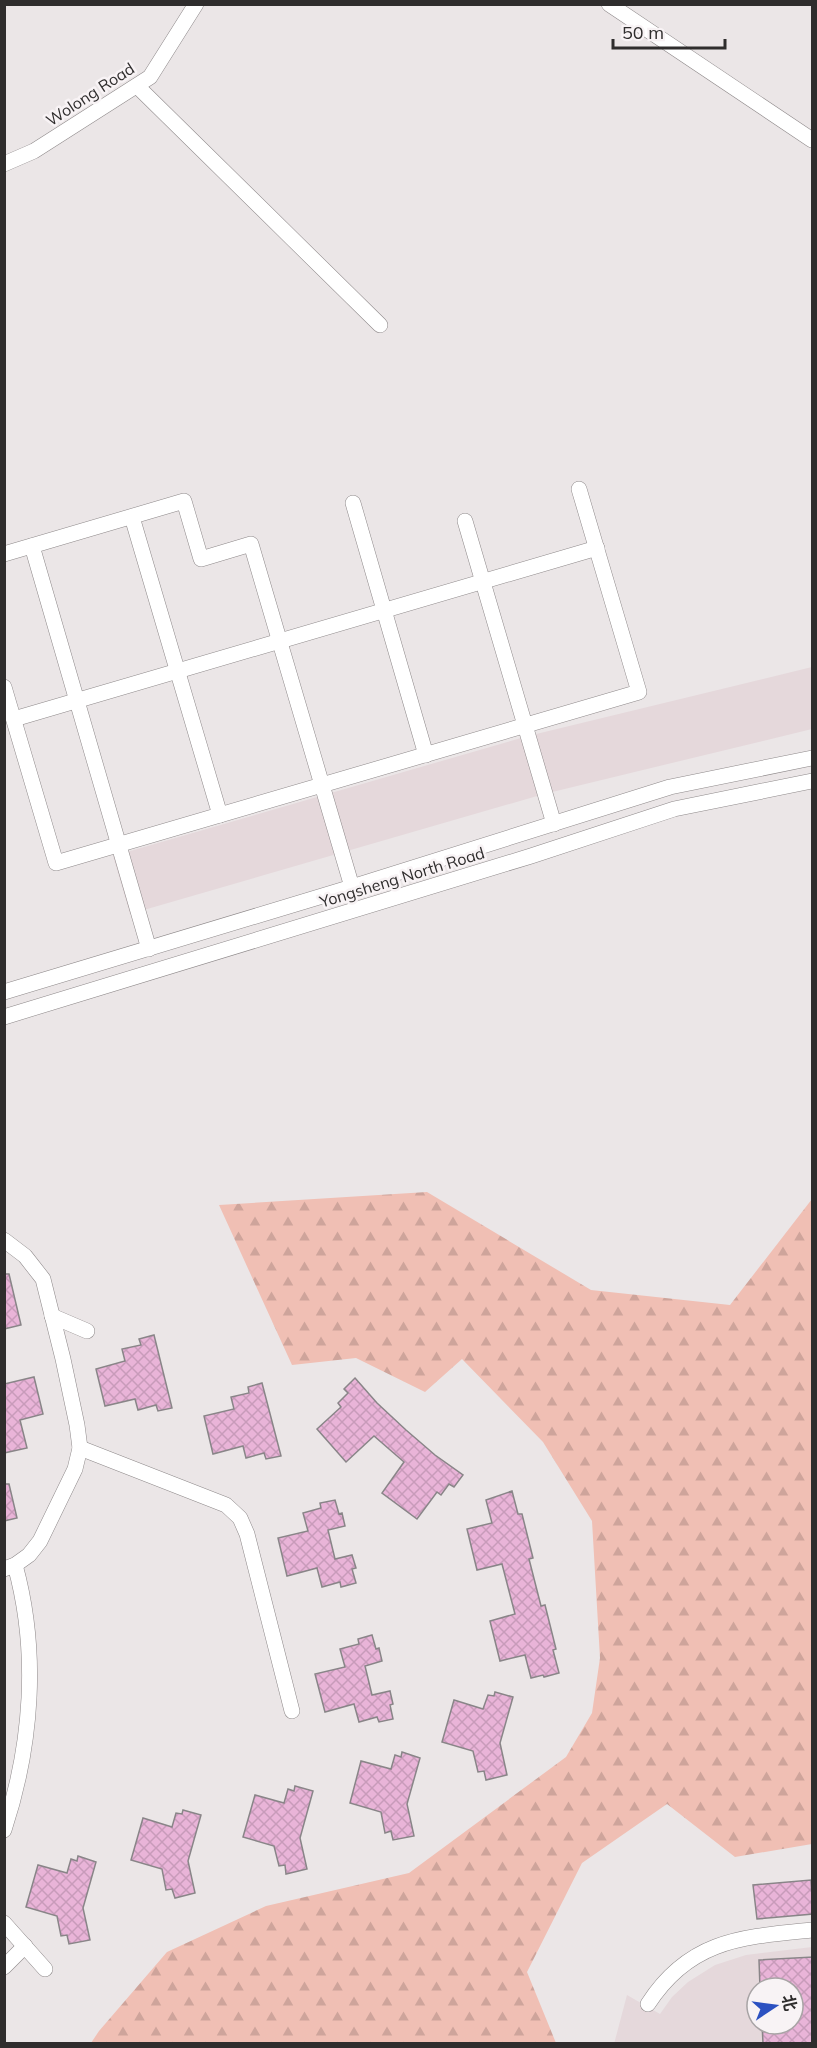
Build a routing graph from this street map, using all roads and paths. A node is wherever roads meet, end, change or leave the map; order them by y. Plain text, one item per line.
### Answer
1 (196, 4) edge
2 (609, 4) edge
3 (137, 86) junction
4 (813, 140) edge
5 (4, 164) edge
6 (380, 325) dead end
7 (579, 489) dead end
8 (353, 503) dead end
9 (132, 517) junction
10 (465, 521) dead end
11 (32, 546) junction
12 (597, 548) junction
13 (4, 554) edge
14 (483, 581) junction
15 (384, 610) junction
16 (280, 641) junction
17 (177, 671) junction
18 (4, 687) edge
19 (77, 701) junction
20 (14, 719) junction
21 (525, 726) junction
22 (426, 755) junction
23 (813, 758) edge
24 (813, 782) edge
25 (322, 785) junction
26 (220, 815) junction
27 (554, 824) junction
28 (119, 845) junction
29 (352, 887) junction
30 (149, 948) junction
31 (4, 992) edge
32 (4, 1017) edge
33 (4, 1240) edge
34 (52, 1316) junction
35 (87, 1330) dead end
36 (80, 1448) junction
37 (10, 1567) edge
38 (292, 1711) dead end
39 (4, 1830) edge
40 (4, 1923) edge
41 (813, 1930) edge
42 (25, 1946) junction
43 (4, 1967) edge
44 (45, 1969) dead end
45 (648, 2004) dead end

1 - 3 street, Wolong Road
2 - 4 street
3 - 5 street, Wolong Road
3 - 6 street
7 - 12 street
8 - 15 street
9 - 11 street
9 - 16 street
9 - 17 street
10 - 14 street
11 - 13 street
11 - 19 street
12 - 14 street
12 - 21 street
14 - 15 street
14 - 21 street
15 - 16 street
15 - 22 street
16 - 17 street
16 - 25 street
17 - 19 street
17 - 26 street
18 - 20 street
19 - 20 street
19 - 28 street
20 - 28 street
21 - 22 street
21 - 27 street
22 - 25 street
23 - 27 street, Yongsheng North Road
24 - 32 street, Yongsheng North Road
25 - 26 street
25 - 29 street
26 - 28 street
27 - 29 street, Yongsheng North Road
28 - 30 street
29 - 30 street, Yongsheng North Road
30 - 31 street, Yongsheng North Road
33 - 34 street
34 - 35 street
34 - 36 street
36 - 37 street
36 - 38 street
37 - 39 street
40 - 42 street
41 - 45 street
42 - 43 street
42 - 44 street

